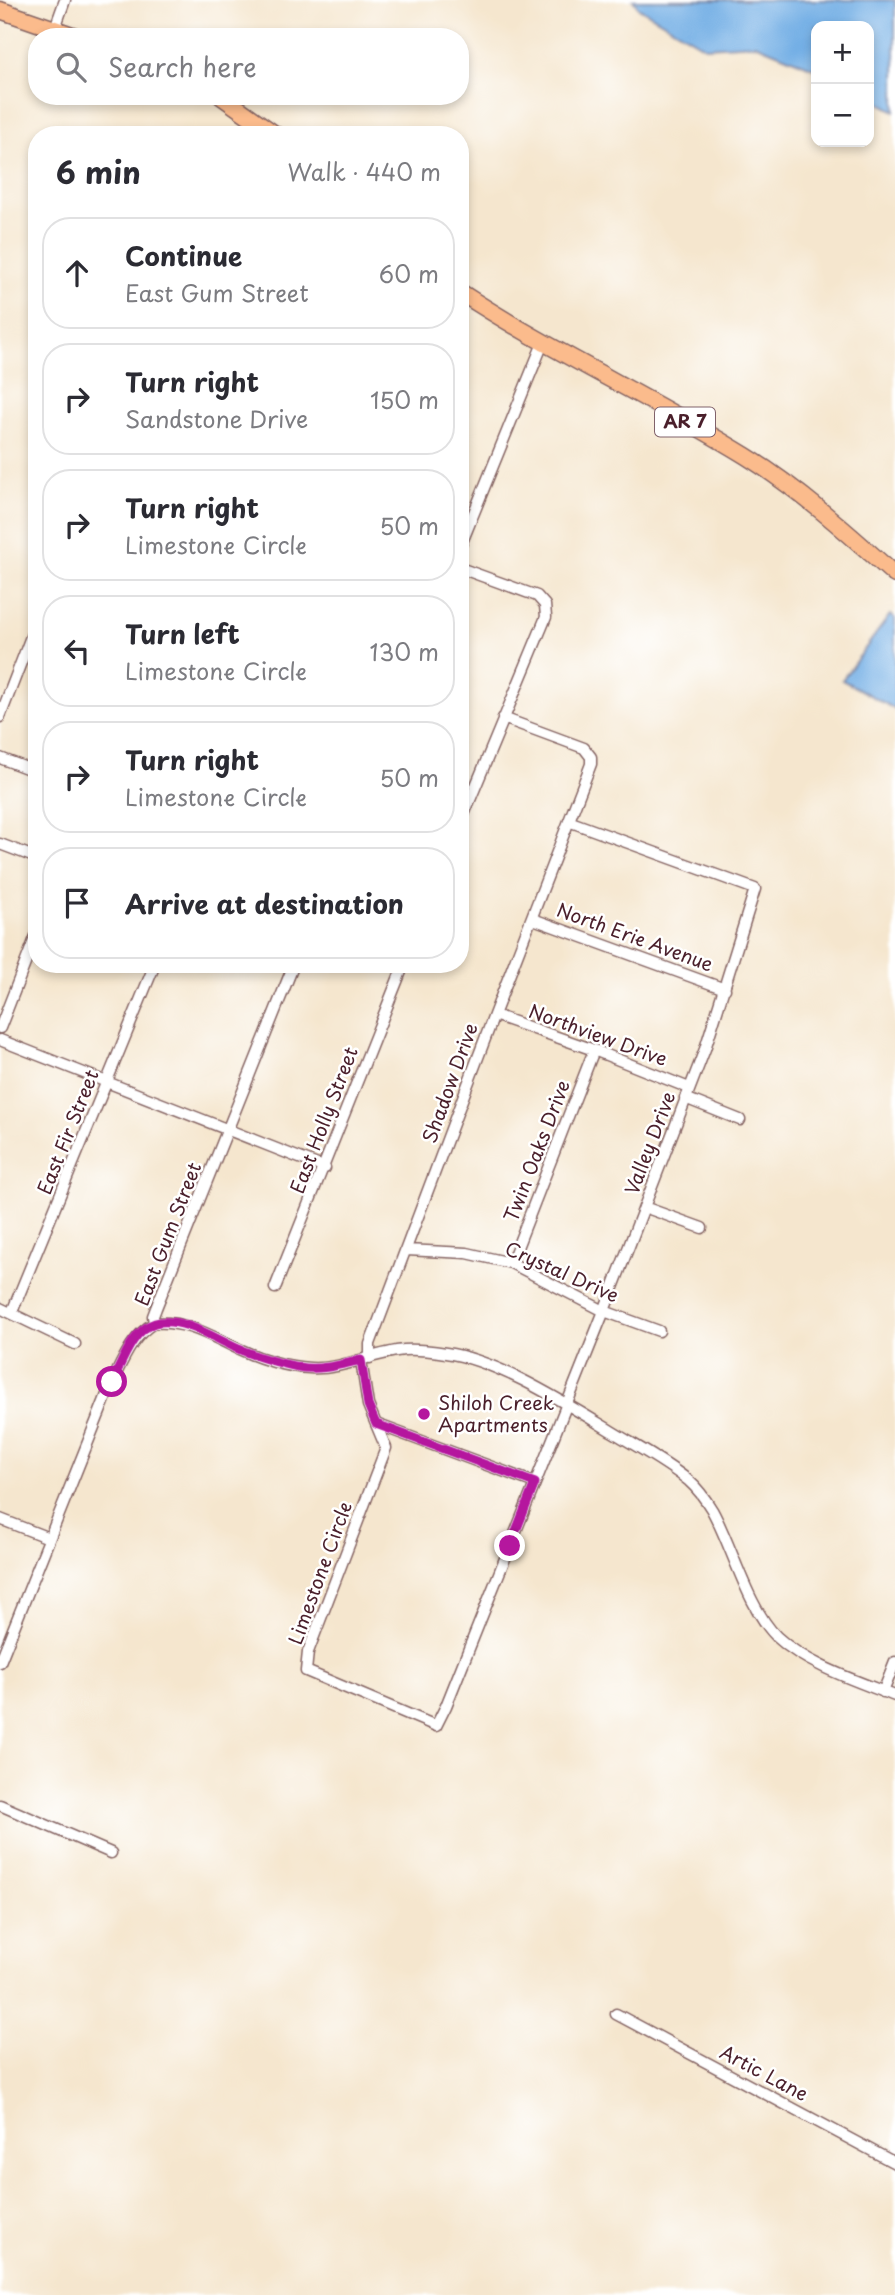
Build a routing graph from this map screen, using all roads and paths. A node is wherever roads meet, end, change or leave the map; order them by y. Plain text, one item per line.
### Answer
1 (65, 0) edge
2 (0, 10) edge
3 (55, 28) joint
4 (234, 105) edge
5 (263, 126) edge
6 (469, 298) edge
7 (543, 343) junction
8 (469, 525) edge
9 (469, 572) edge
10 (895, 575) edge
11 (28, 644) edge
12 (0, 717) edge
13 (503, 718) junction
14 (0, 758) edge
15 (28, 769) edge
16 (469, 802) edge
17 (570, 822) junction
18 (0, 844) edge
19 (28, 855) edge
20 (533, 919) junction
21 (28, 952) edge
22 (151, 973) edge
23 (289, 973) edge
24 (400, 973) edge
25 (725, 989) junction
26 (5, 1001) edge
27 (494, 1015) junction
28 (0, 1028) edge
29 (0, 1040) edge
30 (594, 1050) junction
31 (107, 1082) junction
32 (687, 1093) junction
33 (740, 1120) dead end
34 (228, 1129) junction
35 (324, 1168) junction
36 (644, 1207) junction
37 (702, 1228) dead end
38 (406, 1250) junction
39 (512, 1263) junction
40 (275, 1288) dead end
41 (0, 1308) edge
42 (604, 1311) junction
43 (12, 1312) junction
44 (154, 1323) junction
45 (659, 1331) dead end
46 (75, 1344) dead end
47 (365, 1359) junction
48 (566, 1405) junction
49 (376, 1424) junction
50 (535, 1483) junction
51 (0, 1519) edge
52 (49, 1538) junction
53 (0, 1662) edge
54 (895, 1662) edge
55 (883, 1692) junction
56 (895, 1696) edge
57 (0, 1805) edge
58 (111, 1853) dead end
59 (616, 2014) dead end
60 (895, 2163) edge

1 - 3 street
2 - 3 main road
4 - 5 main road
6 - 7 main road, AR 7
7 - 8 street
7 - 10 main road, AR 7
9 - 13 street
11 - 12 street
13 - 16 street
13 - 17 street, Shadow Drive
14 - 15 street
17 - 20 street, Shadow Drive
17 - 25 street, Valley Drive
18 - 19 street
20 - 25 street, North Erie Avenue
20 - 27 street, Shadow Drive
21 - 26 street
22 - 31 street, East Fir Street
23 - 34 street, East Gum Street
24 - 35 street, East Holly Street
25 - 32 street, Valley Drive
26 - 28 street
27 - 30 street, Northview Drive
27 - 38 street, Shadow Drive
29 - 31 street
30 - 32 street, Northview Drive
30 - 39 street, Twin Oaks Drive
31 - 34 street
31 - 43 street, East Fir Street
32 - 33 street, Northview Drive
32 - 36 street, Valley Drive
34 - 35 street
34 - 44 street, East Gum Street
35 - 40 street, East Holly Street
36 - 37 street
36 - 42 street, Valley Drive
38 - 39 street, Crystal Drive
38 - 47 street, Shadow Drive
39 - 42 street, Crystal Drive
41 - 43 street
42 - 45 street, Crystal Drive
42 - 48 street, Valley Drive
43 - 46 street
44 - 47 street
44 - 52 street, East Gum Street
47 - 48 street
47 - 49 street, Limestone Circle
48 - 50 street, Limestone Circle
48 - 55 street
49 - 50 street
49 - 50 street, Limestone Circle
51 - 52 street
52 - 53 street, East Gum Street
54 - 55 street
55 - 56 street
57 - 58 street
59 - 60 street, Artic Lane

